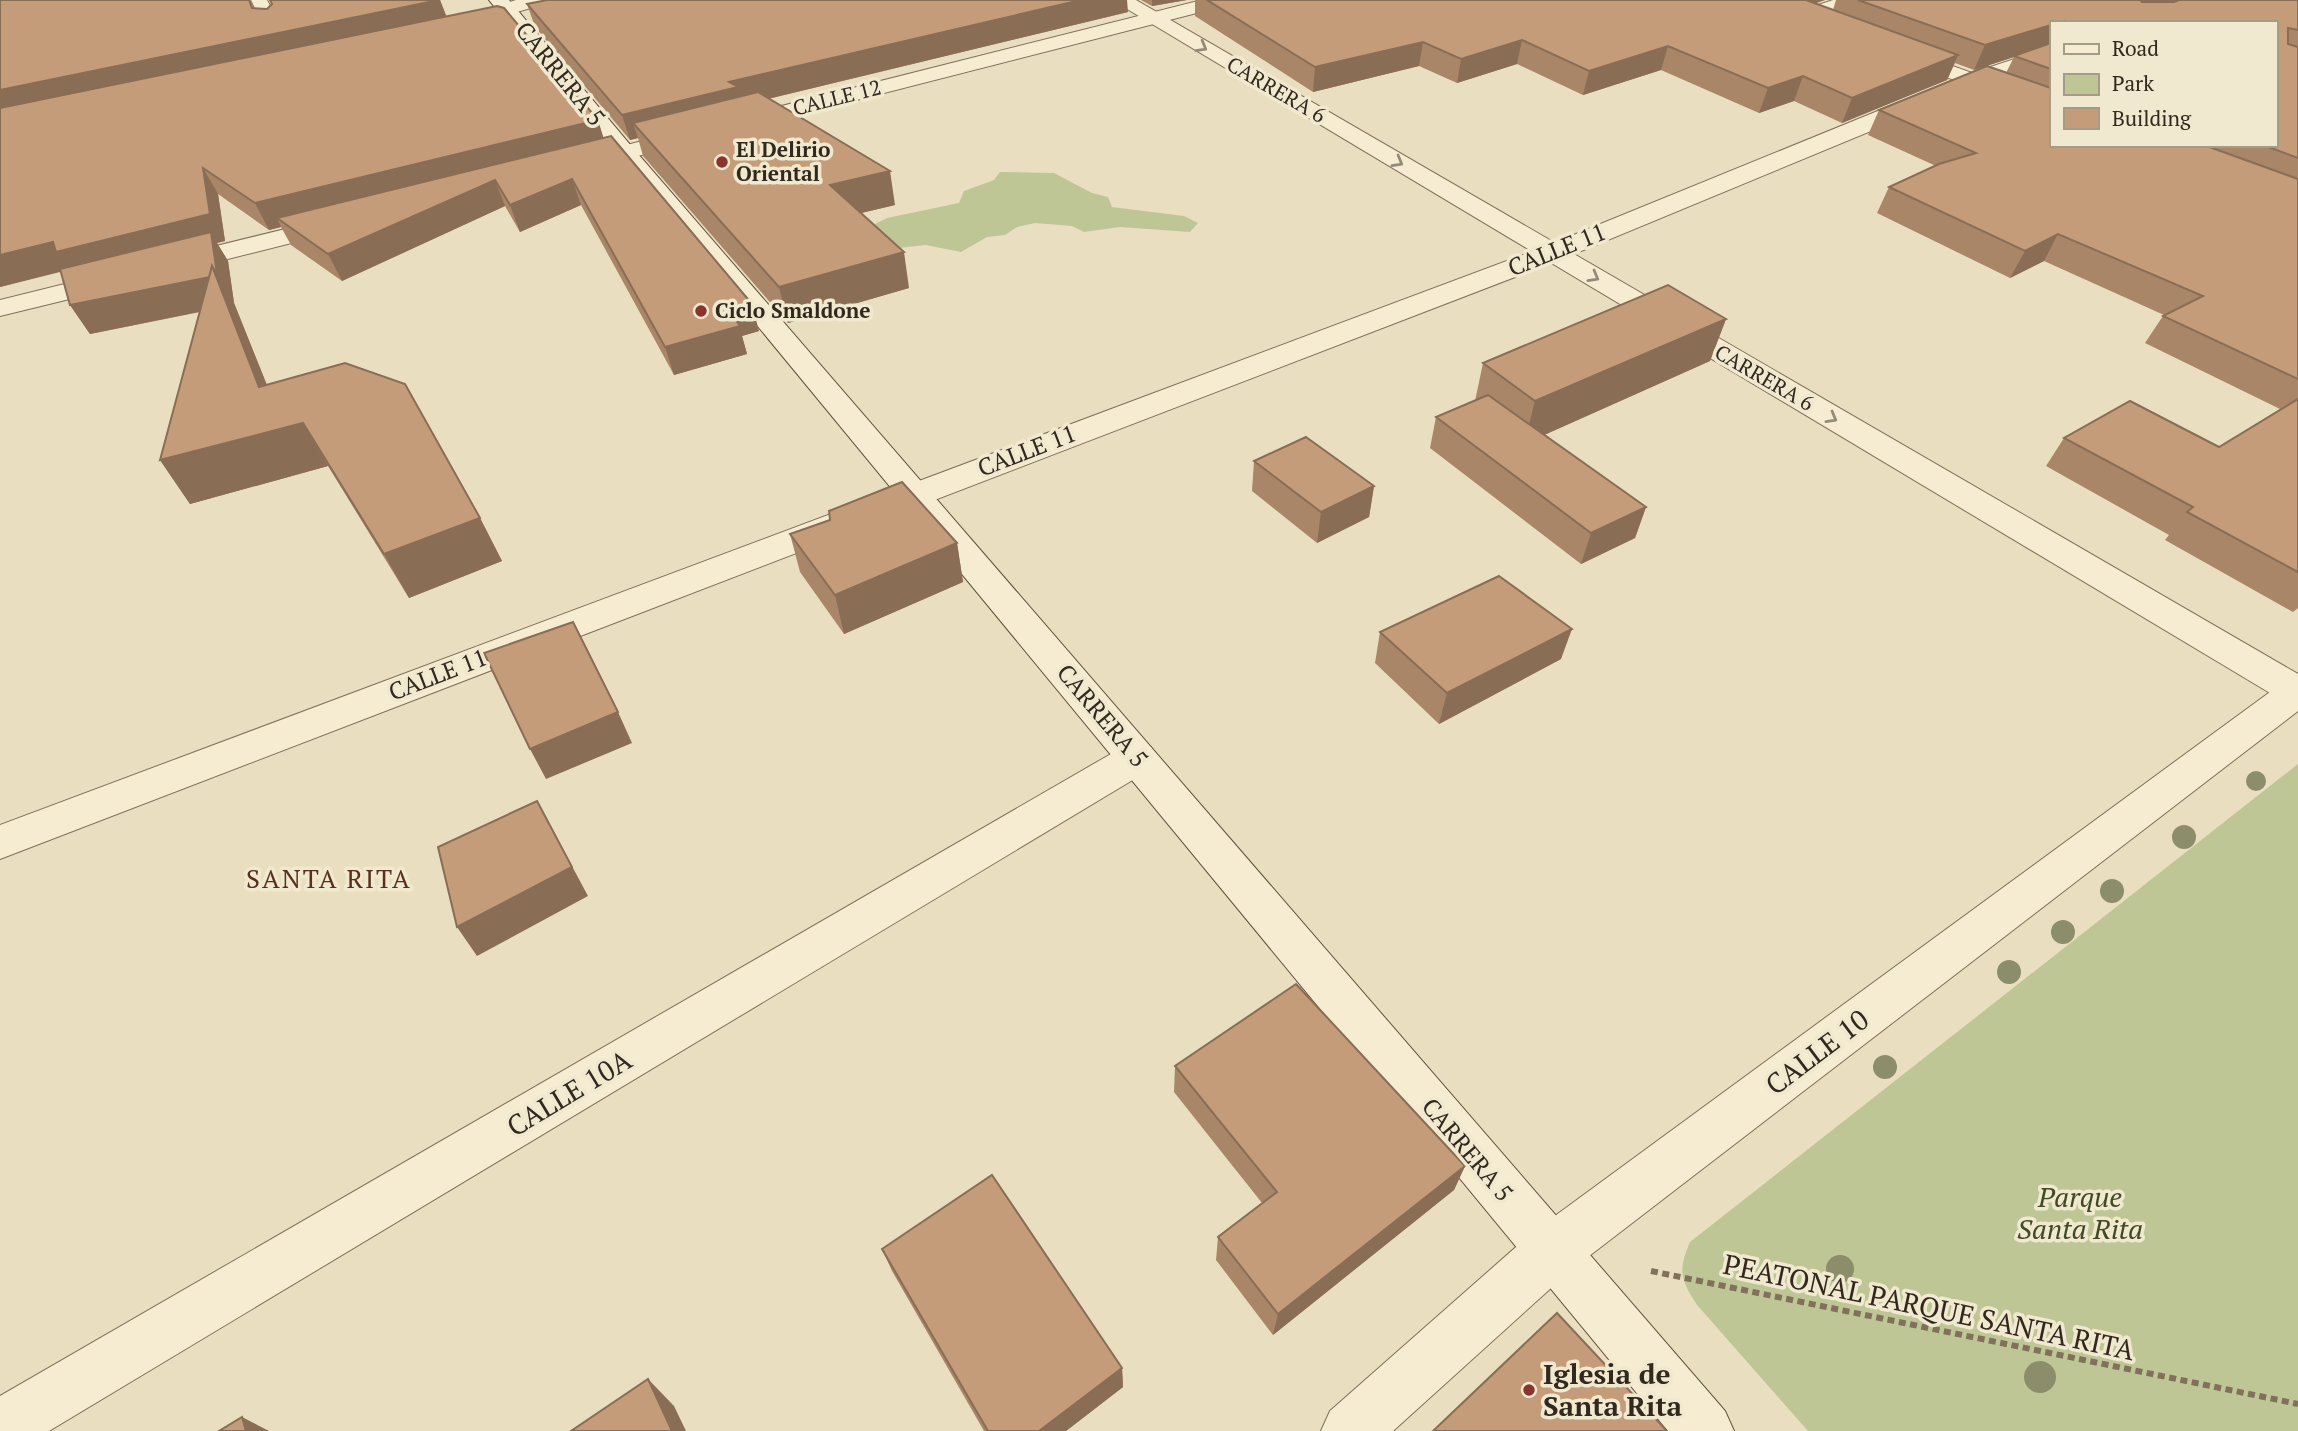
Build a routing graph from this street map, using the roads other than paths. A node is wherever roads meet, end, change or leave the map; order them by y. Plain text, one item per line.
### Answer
1 (259, 0) edge
2 (1122, 0) edge
3 (1225, 0) edge
4 (1852, 0) edge
5 (1781, 8) edge
6 (509, 10) edge
7 (1801, 17) junction
8 (1154, 18) junction
9 (272, 26) edge
10 (1838, 30) edge
11 (1888, 48) edge
12 (2050, 54) edge
13 (1974, 80) junction
14 (2050, 109) edge
15 (624, 152) junction
16 (556, 169) edge
17 (366, 216) edge
18 (1553, 253) junction
19 (0, 308) edge
20 (914, 493) junction
21 (2298, 691) edge
22 (1138, 758) junction
23 (0, 842) edge
24 (1552, 1251) junction
25 (0, 1428) edge
26 (1350, 1431) edge
27 (1705, 1431) edge

1 - 9 lane
2 - 8 street, CARRERA 6
3 - 8 street, CALLE 12
4 - 7 street
5 - 7 street
6 - 15 street, CARRERA 5
7 - 10 street
8 - 15 street, CALLE 12
8 -> 18 street, CARRERA 6
11 - 13 street
12 - 13 street, CALLE 11
13 - 14 street
13 - 18 street, CALLE 11
15 - 16 street, CALLE 12
15 - 20 street, CARRERA 5
17 - 19 street
18 - 20 street, CALLE 11
18 -> 21 street, CARRERA 6
20 - 22 street, CARRERA 5
20 - 23 street, CALLE 11
21 - 24 street, CALLE 10
22 - 24 street, CARRERA 5
22 - 25 street, CALLE 10A
24 - 26 street, CALLE 10
24 - 27 street, CARRERA 5

